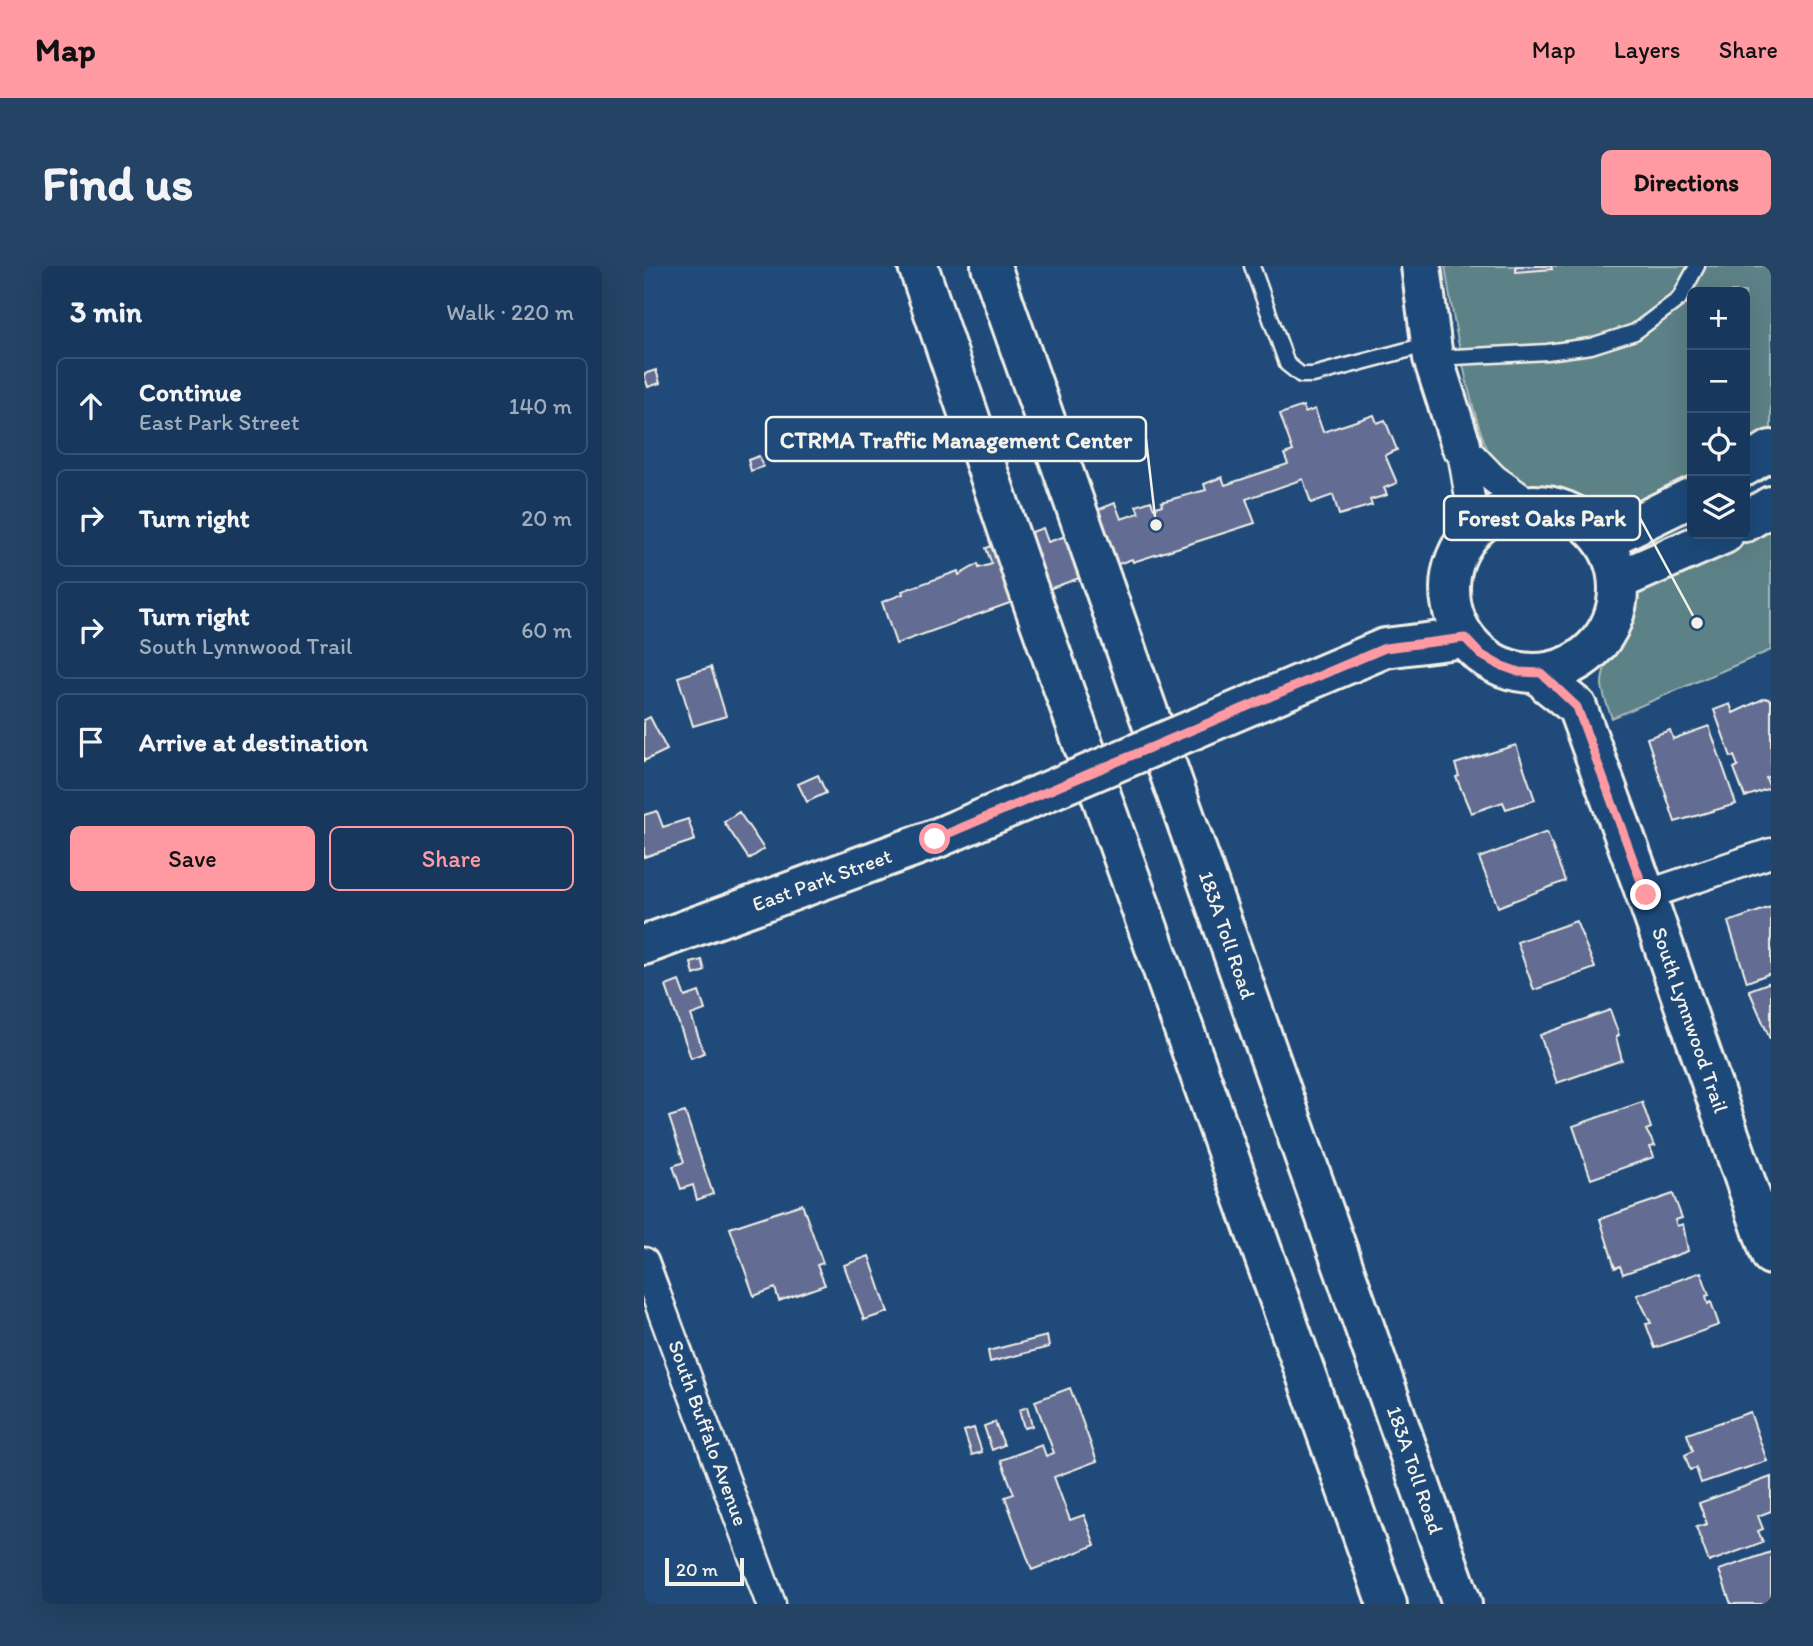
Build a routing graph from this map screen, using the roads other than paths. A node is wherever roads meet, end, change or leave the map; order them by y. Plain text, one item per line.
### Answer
1 (918, 266) edge
2 (991, 266) edge
3 (1252, 266) edge
4 (1421, 266) edge
5 (1697, 266) edge
6 (1432, 351) junction
7 (1461, 445) junction
8 (1771, 450) edge
9 (1750, 463) edge
10 (1687, 499) edge
11 (1529, 504) junction
12 (1771, 506) edge
13 (1750, 519) edge
14 (1475, 528) junction
15 (1713, 539) edge
16 (1604, 540) junction
17 (1619, 580) junction
18 (1449, 590) junction
19 (1465, 638) junction
20 (1371, 654) junction
21 (1584, 657) junction
22 (1541, 673) junction
23 (1577, 707) junction
24 (1771, 853) edge
25 (1646, 895) junction
26 (644, 945) edge
27 (1770, 1251) edge
28 (644, 1262) edge
29 (771, 1604) edge
30 (1387, 1604) edge
31 (1462, 1604) edge

1 - 30 main road
2 - 31 main road, 183A Toll Road
3 - 6 lane
4 - 6 main road
5 - 6 lane
6 - 7 main road
7 - 11 street
7 - 14 street
8 - 9 main road
10 - 16 main road
11 - 14 main road
11 - 16 main road
12 - 13 main road
14 - 18 main road
15 - 17 main road
16 - 17 main road
17 - 21 main road
18 - 19 main road
18 - 20 main road, East Park Street
19 - 20 main road, East Park Street
19 - 22 main road
20 - 26 main road, East Park Street, bridge
21 - 22 main road
21 - 23 main road
22 - 23 main road, South Lynnwood Trail
23 - 25 main road, South Lynnwood Trail
24 - 25 street
25 - 27 main road, South Lynnwood Trail
28 - 29 street, South Buffalo Avenue

